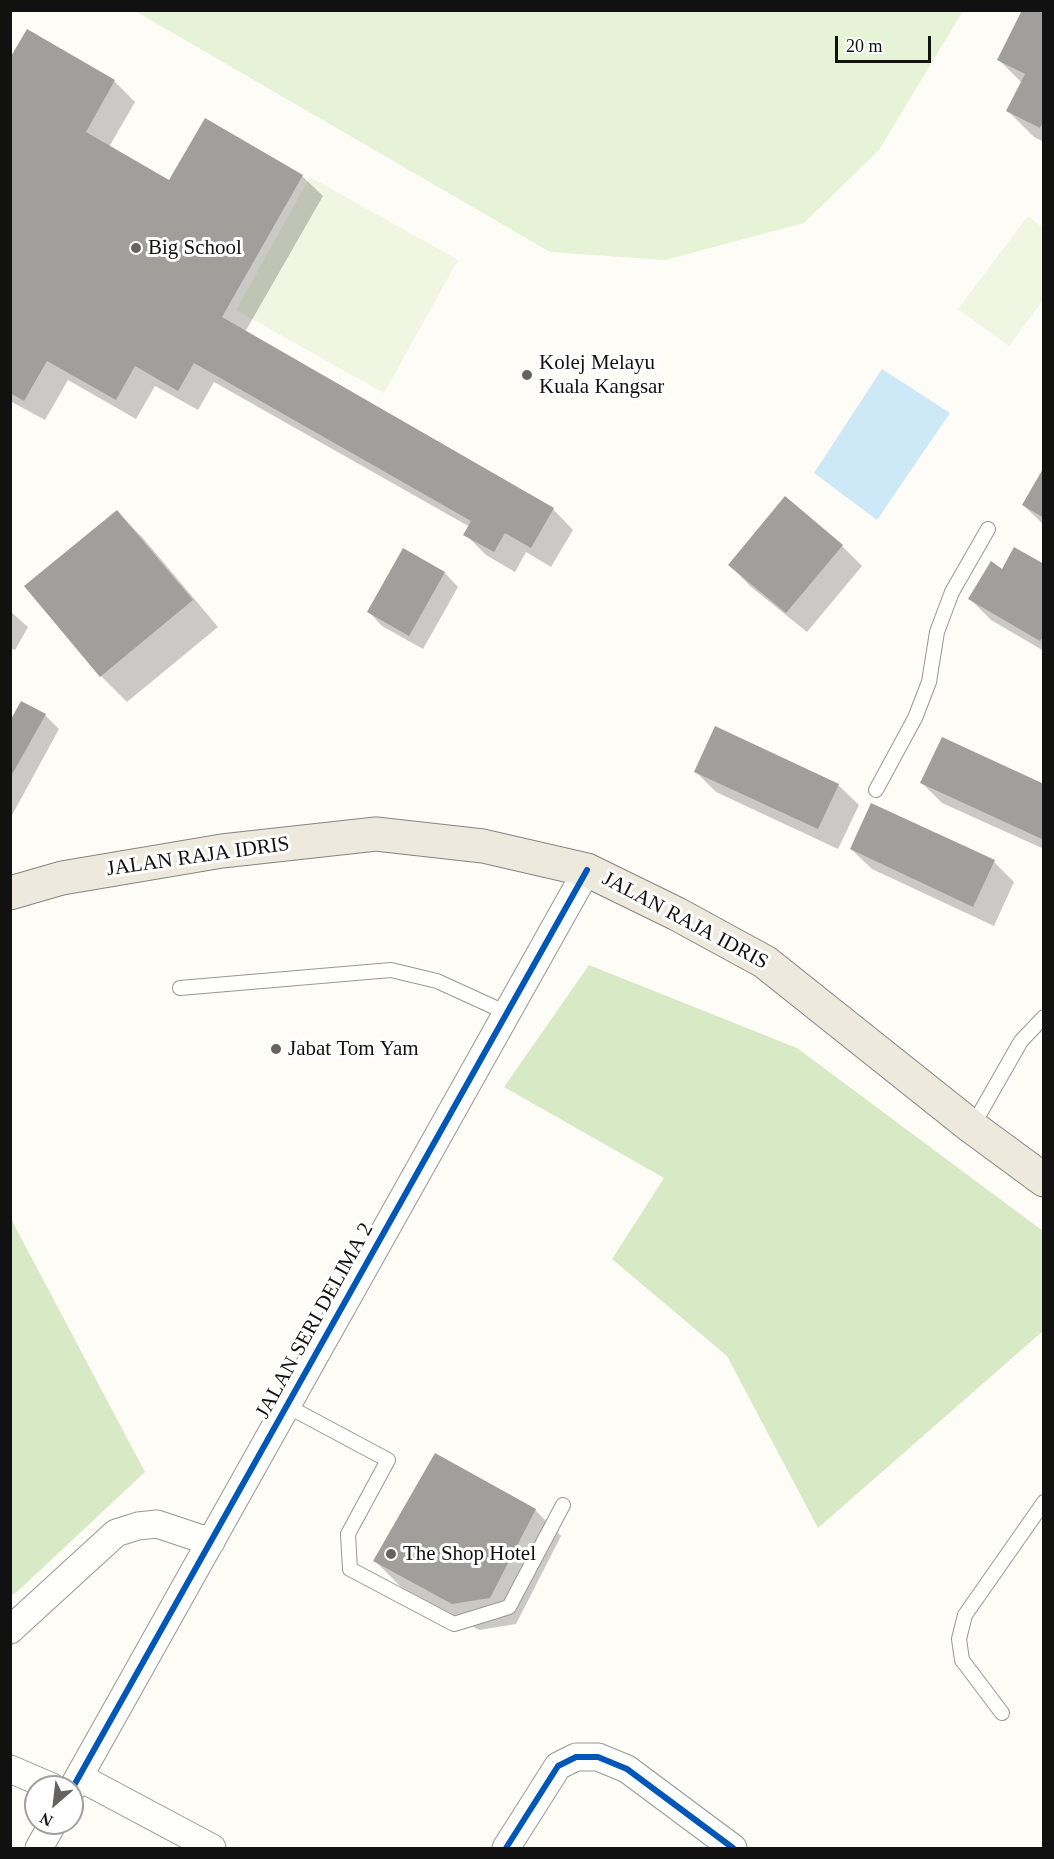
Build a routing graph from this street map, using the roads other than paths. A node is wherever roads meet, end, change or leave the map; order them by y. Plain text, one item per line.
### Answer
1 (988, 530) dead end
2 (876, 790) dead end
3 (587, 870) junction
4 (10, 893) edge
5 (180, 988) dead end
6 (507, 1013) junction
7 (1044, 1017) edge
8 (972, 1128) junction
9 (1044, 1180) edge
10 (287, 1406) junction
11 (1044, 1502) edge
12 (563, 1505) dead end
13 (211, 1542) junction
14 (10, 1630) edge
15 (1002, 1713) dead end
16 (10, 1769) edge
17 (24, 1775) edge
18 (80, 1775) edge
19 (84, 1787) edge
20 (212, 1848) edge
21 (506, 1848) edge
22 (733, 1848) edge

1 - 2 lane
3 - 4 main road, JALAN RAJA IDRIS
3 - 6 street, JALAN SERI DELIMA 2
3 - 8 main road, JALAN RAJA IDRIS
5 - 6 lane
6 - 10 street, JALAN SERI DELIMA 2
7 - 8 lane
8 - 9 main road, JALAN RAJA IDRIS
10 - 12 lane
10 - 13 street, JALAN SERI DELIMA 2
11 - 15 lane
13 - 14 street
13 - 18 street, JALAN SERI DELIMA 2
16 - 17 street
19 - 20 street
21 - 22 street

